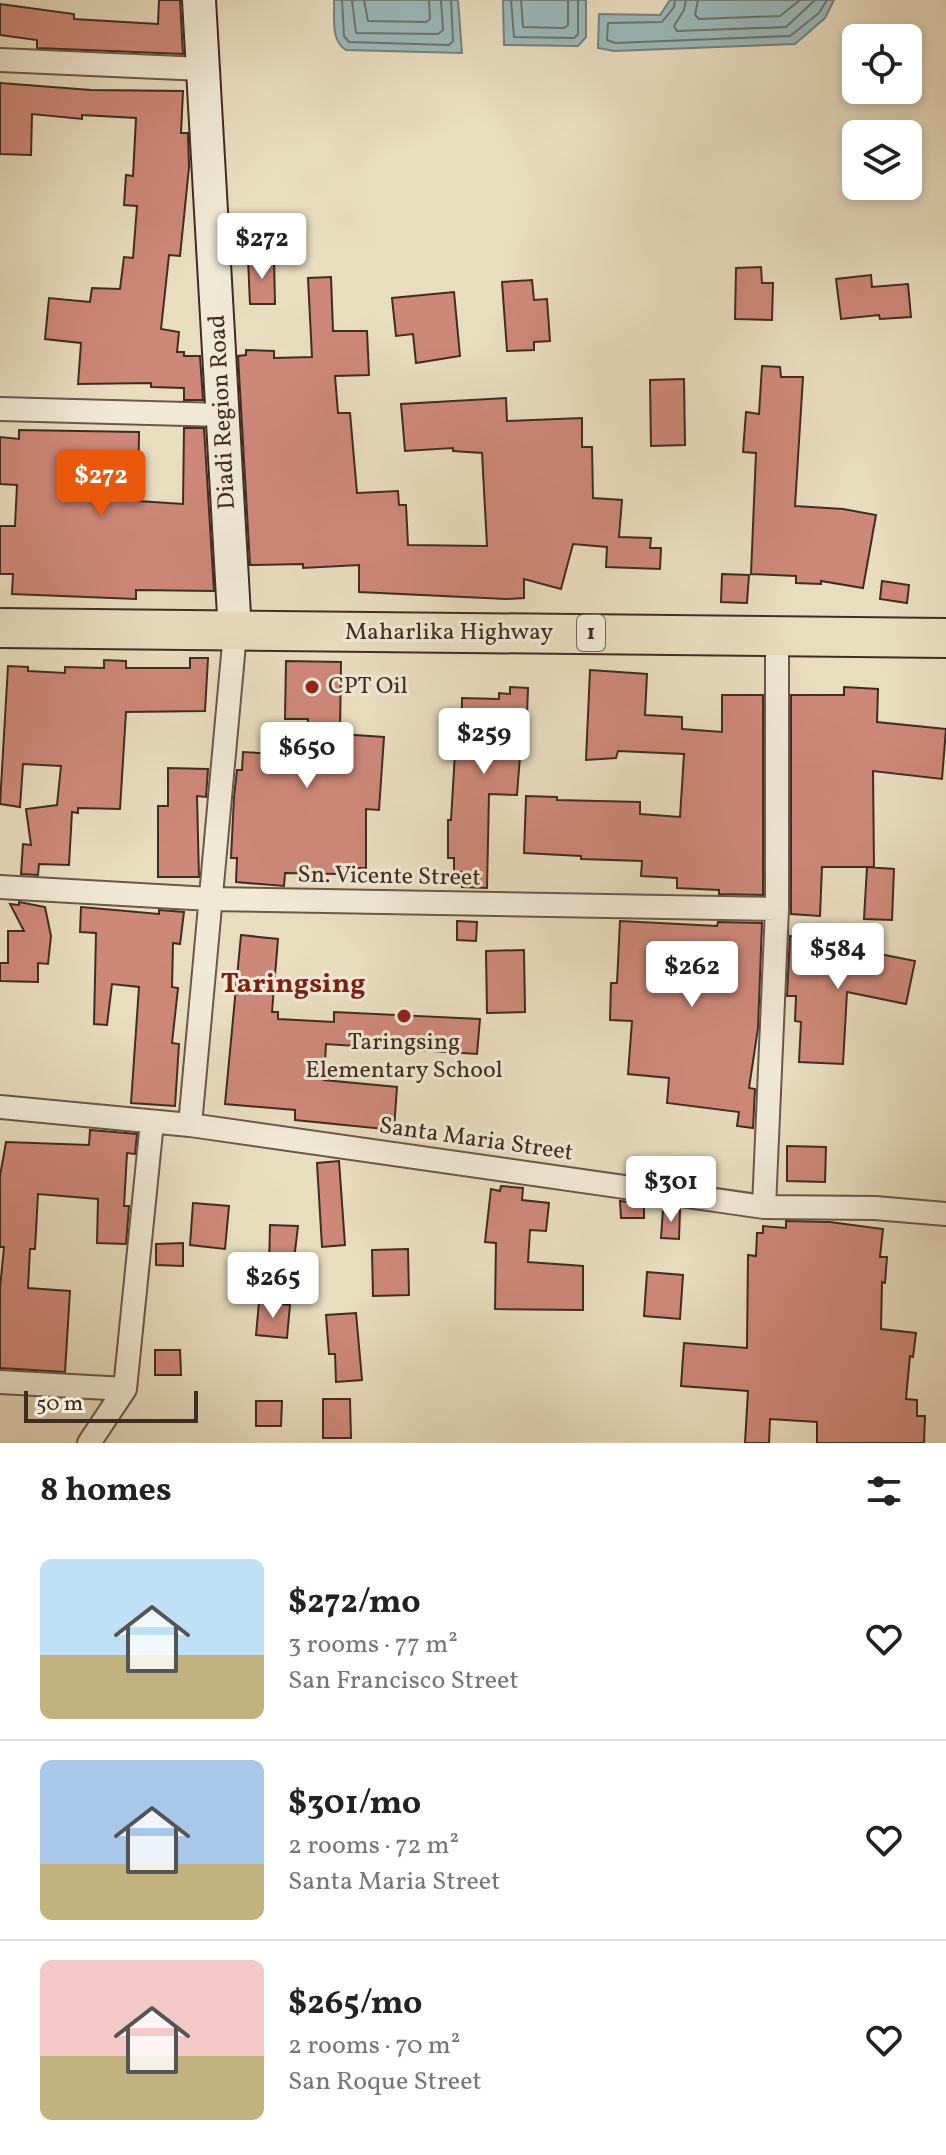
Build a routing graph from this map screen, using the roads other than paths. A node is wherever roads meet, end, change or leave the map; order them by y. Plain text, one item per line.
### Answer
1 (199, 0) edge
2 (0, 60) edge
3 (203, 69) junction
4 (0, 409) edge
5 (224, 415) junction
6 (0, 628) edge
7 (235, 633) junction
8 (777, 635) junction
9 (946, 638) edge
10 (0, 887) edge
11 (210, 899) junction
12 (777, 909) junction
13 (0, 1107) edge
14 (152, 1122) junction
15 (190, 1125) junction
16 (764, 1207) junction
17 (946, 1214) edge
18 (0, 1382) edge
19 (125, 1389) junction
20 (89, 1443) edge

1 - 3 main road, Diadi Region Road
2 - 3 street
3 - 5 main road, Diadi Region Road
4 - 5 street
5 - 7 main road, Diadi Region Road
6 - 7 highway, Maharlika Highway / 1
7 - 8 highway, Maharlika Highway / 1
7 - 11 street
8 - 9 highway, Maharlika Highway / 1
8 - 12 street
10 - 11 street, Sn. Vicente Street
11 - 12 street, Sn. Vicente Street
11 - 15 street
12 - 16 street
13 - 14 street, Santa Maria Street
14 - 15 street, Santa Maria Street
14 - 19 street
15 - 16 street, Santa Maria Street
16 - 17 street, Santa Maria Street
18 - 19 street
19 - 20 street

